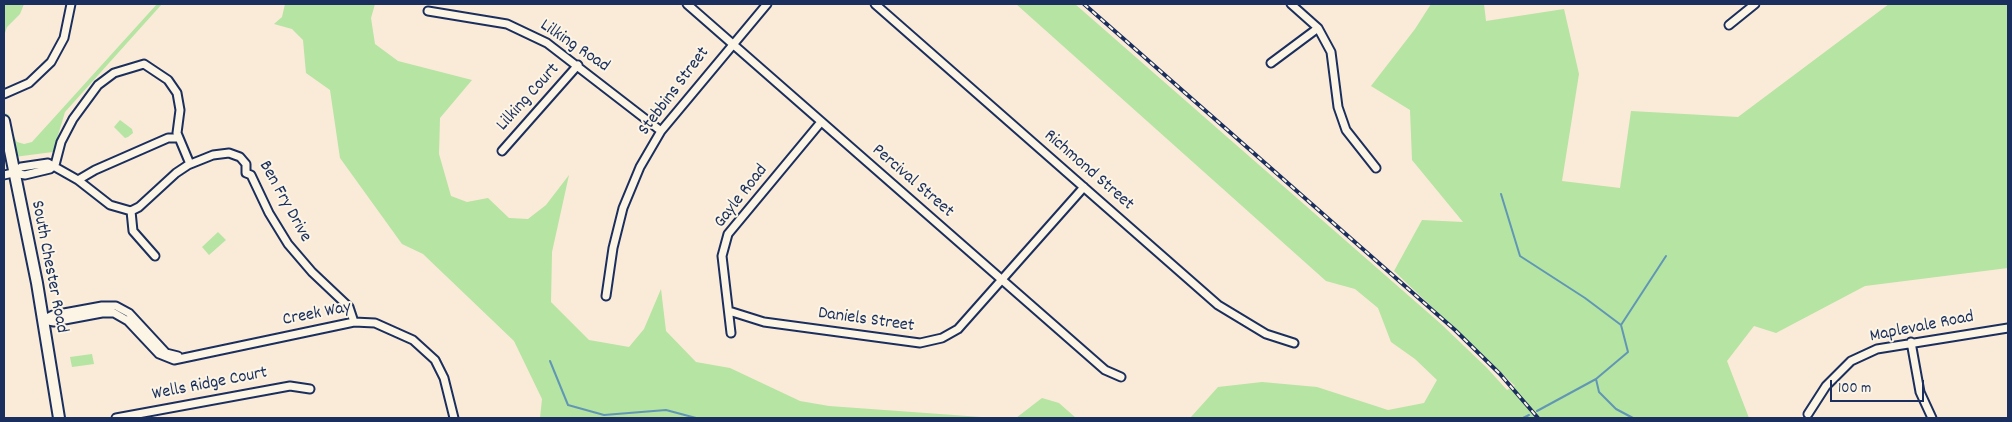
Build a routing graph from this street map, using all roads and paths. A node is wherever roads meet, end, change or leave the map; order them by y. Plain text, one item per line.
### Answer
1 (71, 4) edge
2 (687, 4) edge
3 (767, 4) edge
4 (875, 4) edge
5 (1291, 4) edge
6 (1755, 4) edge
7 (428, 11) dead end
8 (1730, 25) dead end
9 (1318, 28) junction
10 (732, 43) junction
11 (1271, 63) dead end
12 (578, 65) junction
13 (4, 94) edge
14 (4, 122) edge
15 (821, 122) junction
16 (661, 130) junction
17 (178, 138) junction
18 (502, 151) dead end
19 (190, 164) junction
20 (55, 165) junction
21 (1376, 168) dead end
22 (8, 174) edge
23 (78, 180) junction
24 (1084, 187) junction
25 (131, 211) junction
26 (155, 256) dead end
27 (1001, 281) junction
28 (606, 296) dead end
29 (728, 311) junction
30 (43, 320) junction
31 (354, 322) junction
32 (2008, 328) edge
33 (731, 333) dead end
34 (1911, 342) junction
35 (1294, 343) dead end
36 (1121, 377) dead end
37 (310, 389) dead end
38 (1808, 414) dead end
39 (59, 418) edge
40 (116, 418) edge
41 (454, 418) edge
42 (1932, 418) edge

1 - 13 street
2 - 10 street, Percival Street
3 - 10 street, Stebbins Street
4 - 24 street, Richmond Street
5 - 9 street
6 - 8 street
7 - 12 street, Lilking Road
9 - 11 street
9 - 21 street
10 - 15 street, Percival Street
10 - 16 street, Stebbins Street
12 - 16 street, Lilking Road
12 - 18 street, Lilking Court
14 - 22 street, South Chester Road
15 - 27 street, Percival Street
15 - 29 street, Gayle Road
16 - 28 street, Stebbins Street
17 - 19 street
17 - 20 street
17 - 23 street
19 - 25 street
19 - 31 street, Ben Fry Drive
20 - 22 street
20 - 23 street
22 - 30 street, South Chester Road
23 - 25 street
24 - 27 street, Daniels Street
24 - 35 street, Richmond Street
25 - 26 street
27 - 29 street, Daniels Street
27 - 36 street, Percival Street
29 - 33 street, Gayle Road
30 - 31 street, Creek Way
30 - 39 street, South Chester Road
31 - 41 street, Creek Way
32 - 34 street, Maplevale Road
34 - 38 street, Maplevale Road
34 - 42 street
37 - 40 street, Wells Ridge Court

